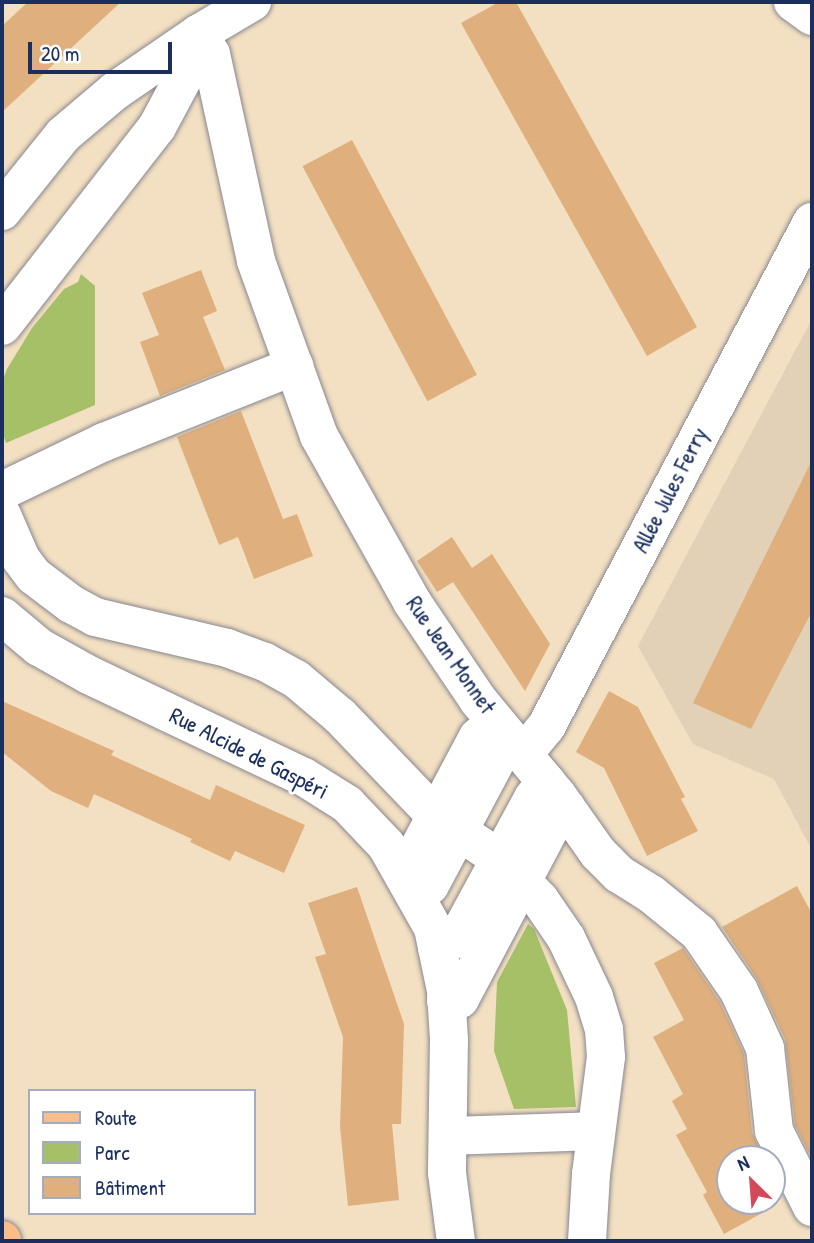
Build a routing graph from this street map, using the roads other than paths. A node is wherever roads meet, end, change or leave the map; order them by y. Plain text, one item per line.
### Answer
1 (252, 2) edge
2 (793, 2) edge
3 (812, 16) edge
4 (198, 34) junction
5 (2, 211) edge
6 (812, 222) edge
7 (2, 326) edge
8 (294, 366) junction
9 (2, 491) edge
10 (2, 515) edge
11 (2, 616) edge
12 (529, 762) junction
13 (448, 824) junction
14 (511, 870) junction
15 (409, 882) junction
16 (437, 948) junction
17 (446, 1001) junction
18 (595, 1131) junction
19 (448, 1136) junction
20 (812, 1207) edge
21 (456, 1241) edge
22 (587, 1241) edge

1 - 4 street
2 - 3 street
4 - 5 street
4 - 7 street
4 - 8 street, Rue Jean Monnet
6 - 12 street, Allée Jules Ferry
8 - 9 street
8 - 12 street, Rue Jean Monnet
10 - 13 street
11 - 15 street, Rue Alcide de Gaspéri
12 - 13 street
12 - 14 street
12 - 20 street, Rue Jean Monnet
13 - 14 street
13 - 15 street
14 - 16 street
14 - 17 street
14 - 18 street
15 - 16 street, Rue Alcide de Gaspéri
16 - 17 street, Rue Alcide de Gaspéri
17 - 19 street, Rue Alcide de Gaspéri
18 - 19 street
18 - 22 street
19 - 21 street, Rue Alcide de Gaspéri

